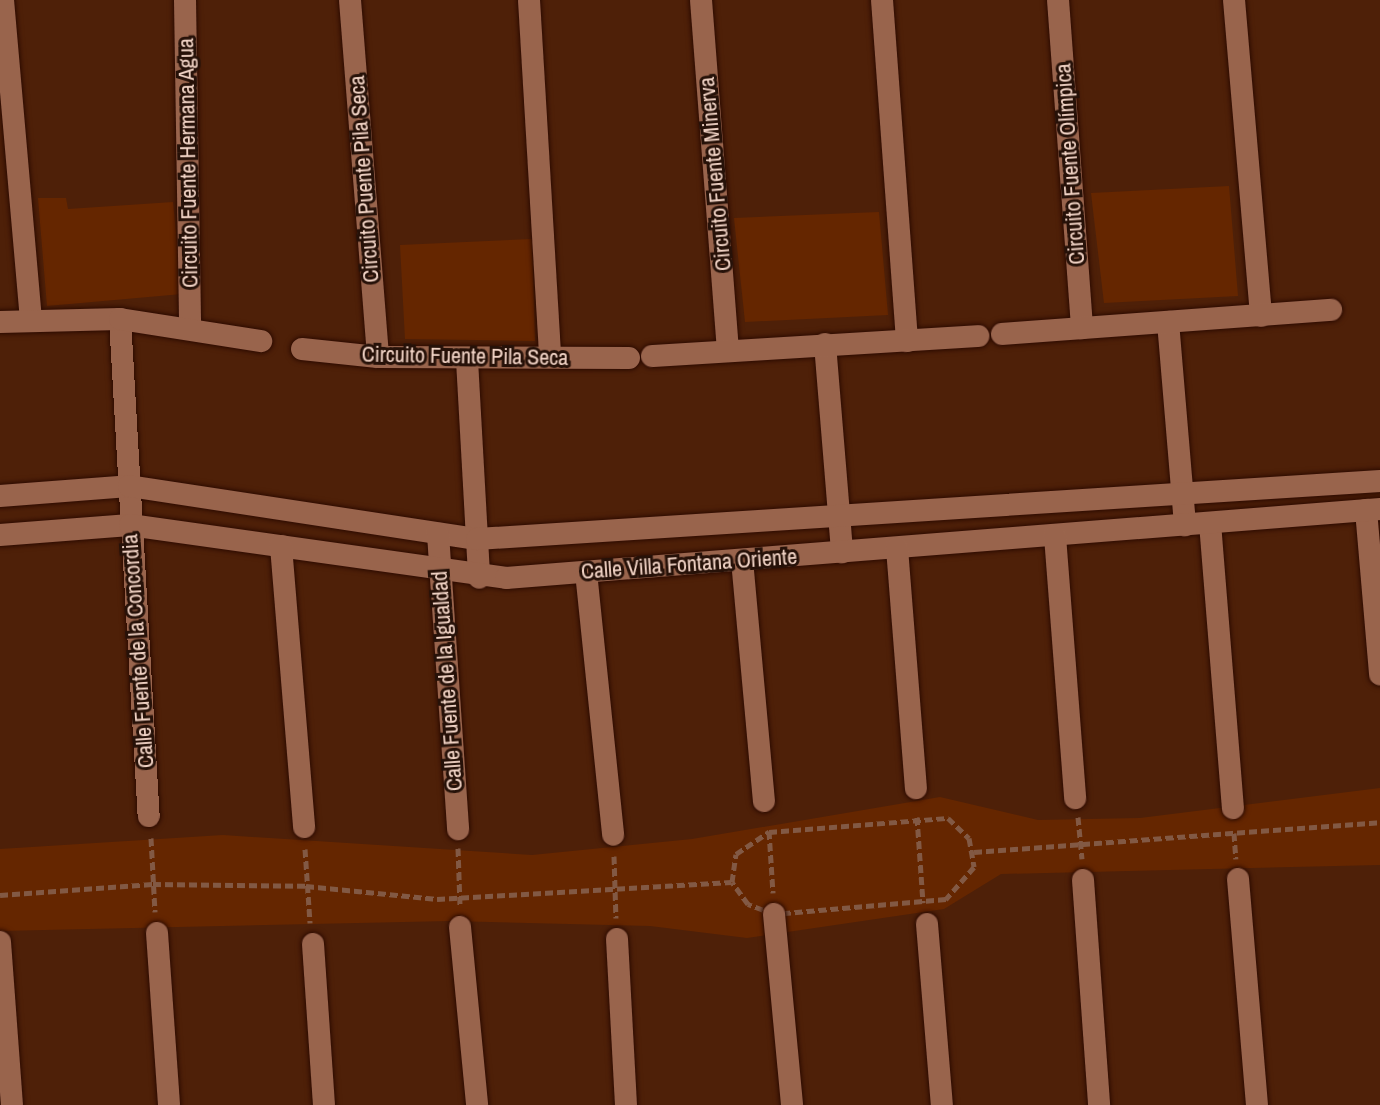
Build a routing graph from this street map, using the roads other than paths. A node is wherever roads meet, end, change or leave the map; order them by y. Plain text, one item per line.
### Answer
1 (3, 0) edge
2 (185, 0) edge
3 (350, 0) edge
4 (529, 0) edge
5 (701, 0) edge
6 (882, 0) edge
7 (1058, 0) edge
8 (1234, 0) edge
9 (1331, 310) dead end
10 (1261, 316) junction
11 (31, 319) junction
12 (120, 319) junction
13 (0, 322) edge
14 (1168, 322) junction
15 (190, 327) junction
16 (1082, 328) junction
17 (1002, 334) dead end
18 (978, 336) dead end
19 (261, 341) dead end
20 (907, 341) junction
21 (825, 344) junction
22 (728, 347) junction
23 (302, 349) dead end
24 (550, 356) junction
25 (652, 356) dead end
26 (378, 357) junction
27 (629, 358) dead end
28 (467, 360) junction
29 (1380, 481) edge
30 (129, 486) junction
31 (1182, 491) junction
32 (0, 496) edge
33 (1373, 509) edge
34 (837, 515) junction
35 (1210, 523) junction
36 (130, 525) junction
37 (1185, 525) junction
38 (438, 534) junction
39 (0, 535) edge
40 (1055, 536) junction
41 (477, 539) junction
42 (281, 546) junction
43 (897, 548) junction
44 (842, 552) junction
45 (742, 560) junction
46 (439, 572) junction
47 (586, 572) junction
48 (479, 578) junction
49 (1380, 674) edge
50 (916, 788) road end
51 (1075, 798) road end
52 (764, 801) road end
53 (1233, 808) road end
54 (149, 816) road end
55 (304, 827) road end
56 (458, 829) road end
57 (613, 835) road end
58 (1238, 879) road end
59 (1083, 880) road end
60 (924, 913) road end
61 (774, 914) road end
62 (460, 927) road end
63 (157, 933) road end
64 (617, 939) road end
65 (0, 942) edge
66 (313, 944) road end
67 (12, 1105) edge
68 (169, 1105) edge
69 (324, 1105) edge
70 (477, 1105) edge
71 (626, 1105) edge
72 (792, 1105) edge
73 (942, 1105) edge
74 (1099, 1105) edge
75 (1257, 1105) edge

1 - 11 street
2 - 15 street, Circuito Fuente Hermana Agua
3 - 26 street, Circuito Puente Pila Seca
4 - 24 street
5 - 22 street, Circuito Fuente Minerva
6 - 20 street
7 - 16 street, Circuito Fuente Olímpica
8 - 10 street
9 - 10 street
10 - 14 street
11 - 12 street
11 - 13 street
12 - 15 street
12 - 30 street, Calle Fuente de la Concordia
14 - 16 street
14 - 31 street
15 - 19 street
16 - 17 street
18 - 20 street
20 - 21 street
21 - 22 street
21 - 34 street
22 - 25 street
23 - 26 street, Circuito Fuente Pila Seca
24 - 27 street, Circuito Fuente Pila Seca
24 - 28 street, Circuito Fuente Pila Seca
26 - 28 street, Circuito Fuente Pila Seca
28 - 41 street
29 - 31 street, Calle Villa Fontana Oriente
30 - 32 street, Calle Villa Fontana Oriente
30 - 36 street, Calle Fuente de la Concordia
30 - 38 street, Calle Villa Fontana Oriente
31 - 34 street, Calle Villa Fontana Oriente
31 - 37 street
33 - 35 street, Calle Villa Fontana Oriente
33 - 49 street
34 - 41 street, Calle Villa Fontana Oriente
34 - 44 street
35 - 37 street, Calle Villa Fontana Oriente
35 - 53 street
36 - 39 street, Calle Villa Fontana Oriente
36 - 42 street, Calle Villa Fontana Oriente
36 - 54 street, Calle Fuente de la Concordia
37 - 40 street, Calle Villa Fontana Oriente
38 - 41 street, Calle Villa Fontana Oriente
38 - 46 street, Calle Fuente de la Igualdad
40 - 43 street, Calle Villa Fontana Oriente
40 - 51 street
41 - 48 street
42 - 46 street, Calle Villa Fontana Oriente
42 - 55 street
43 - 44 street, Calle Villa Fontana Oriente
43 - 50 street
44 - 45 street, Calle Villa Fontana Oriente
45 - 47 street, Calle Villa Fontana Oriente
45 - 52 street
46 - 48 street, Calle Villa Fontana Oriente
46 - 56 street, Calle Fuente de la Igualdad
47 - 48 street, Calle Villa Fontana Oriente
47 - 57 street
58 - 75 street
59 - 74 street
60 - 73 street
61 - 72 street
62 - 70 street
63 - 68 street
64 - 71 street
65 - 67 street
66 - 69 street

